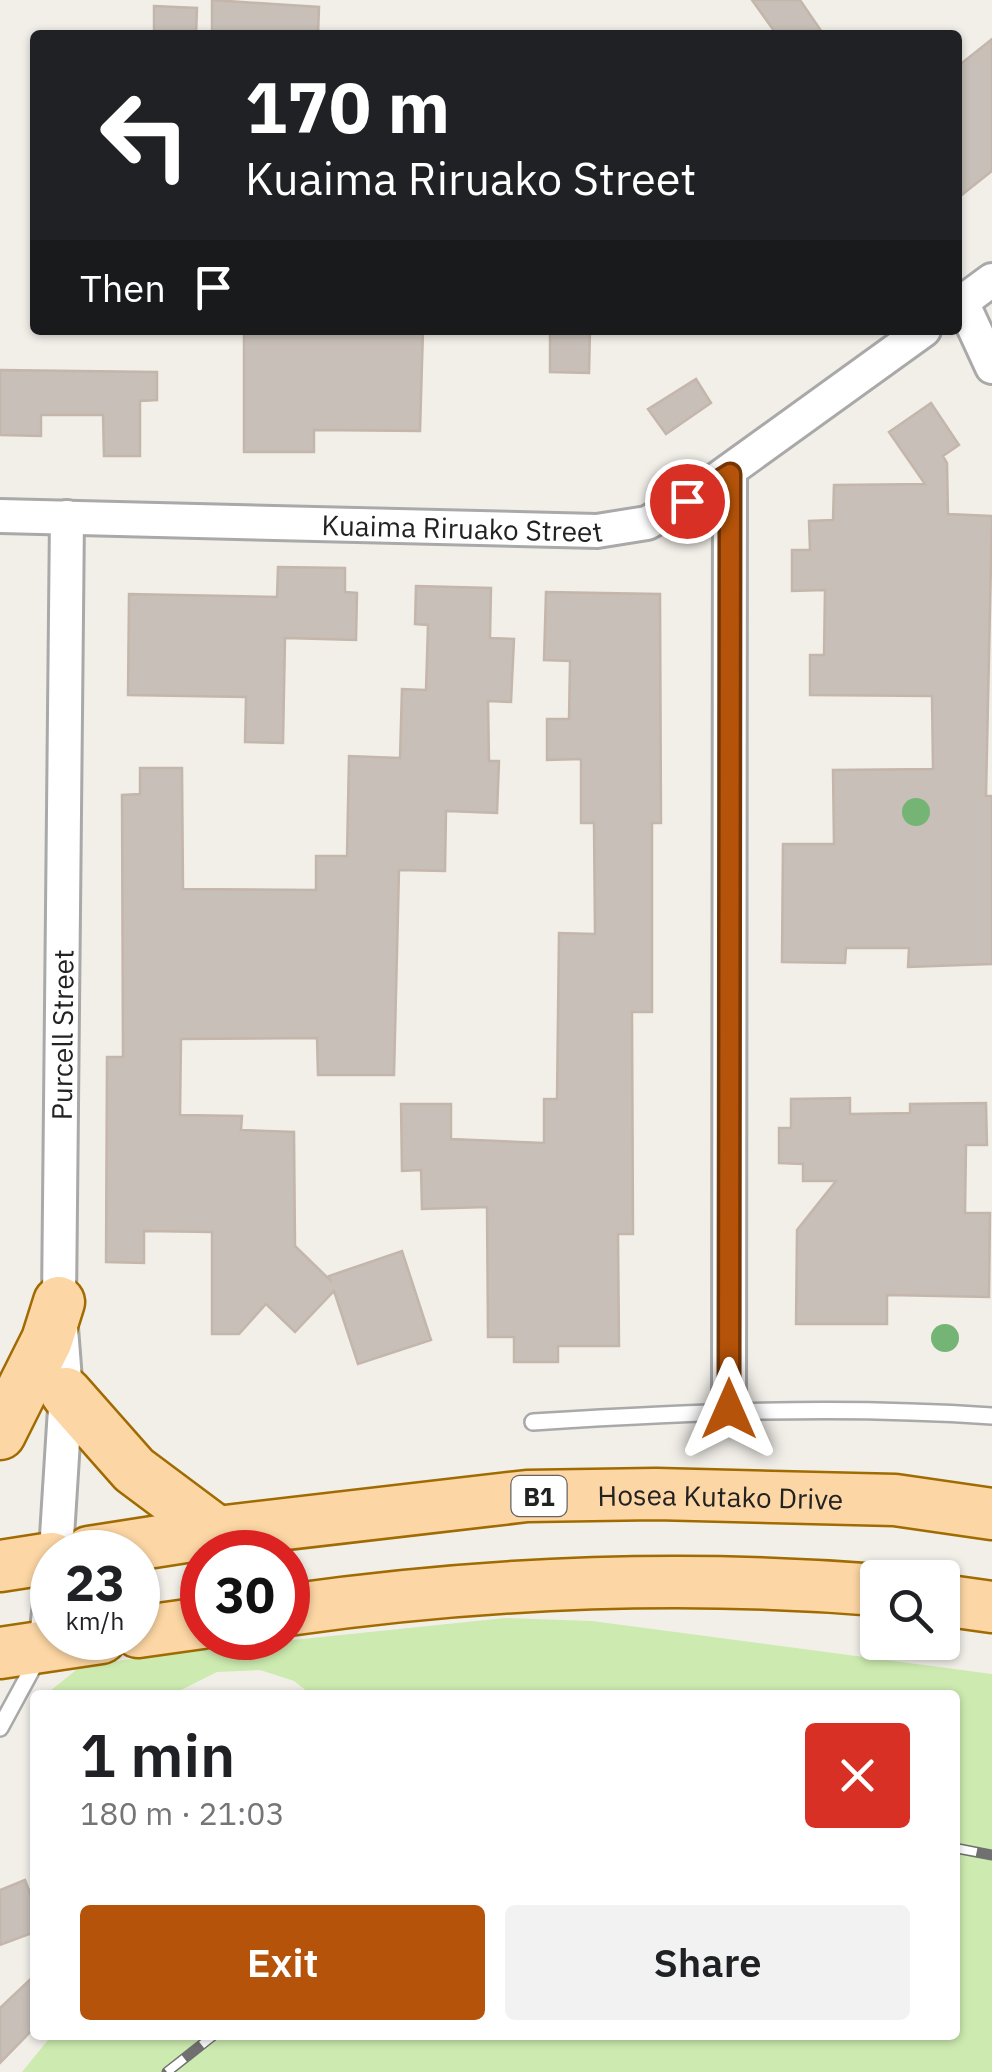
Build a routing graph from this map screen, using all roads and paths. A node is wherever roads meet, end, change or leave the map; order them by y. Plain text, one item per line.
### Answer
1 (992, 280) edge
2 (962, 302) edge
3 (962, 308) edge
4 (917, 335) edge
5 (992, 367) edge
6 (730, 474) junction
7 (0, 516) edge
8 (67, 516) junction
9 (60, 1302) junction
10 (66, 1393) junction
11 (729, 1409) junction
12 (992, 1416) edge
13 (533, 1422) dead end
14 (0, 1434) edge
15 (992, 1514) edge
16 (56, 1530) edge
17 (213, 1530) edge
18 (233, 1530) edge
19 (30, 1560) edge
20 (0, 1566) edge
21 (860, 1589) edge
22 (960, 1603) edge
23 (310, 1607) edge
24 (992, 1607) edge
25 (22, 1650) edge
26 (0, 1728) edge

1 - 2 street
3 - 5 street
4 - 6 street, Kuaima Riruako Street
6 - 8 street, Kuaima Riruako Street
6 - 11 street
7 - 8 street, Kuaima Riruako Street
8 - 9 street, Purcell Street
9 - 10 street, Purcell Street
9 - 14 main road
10 - 16 street, Purcell Street
10 - 17 main road
11 - 12 lane
11 - 13 lane
15 - 18 main road, Hosea Kutako Drive / B1
19 - 20 main road
21 - 23 main road
22 - 24 main road
25 - 26 lane

